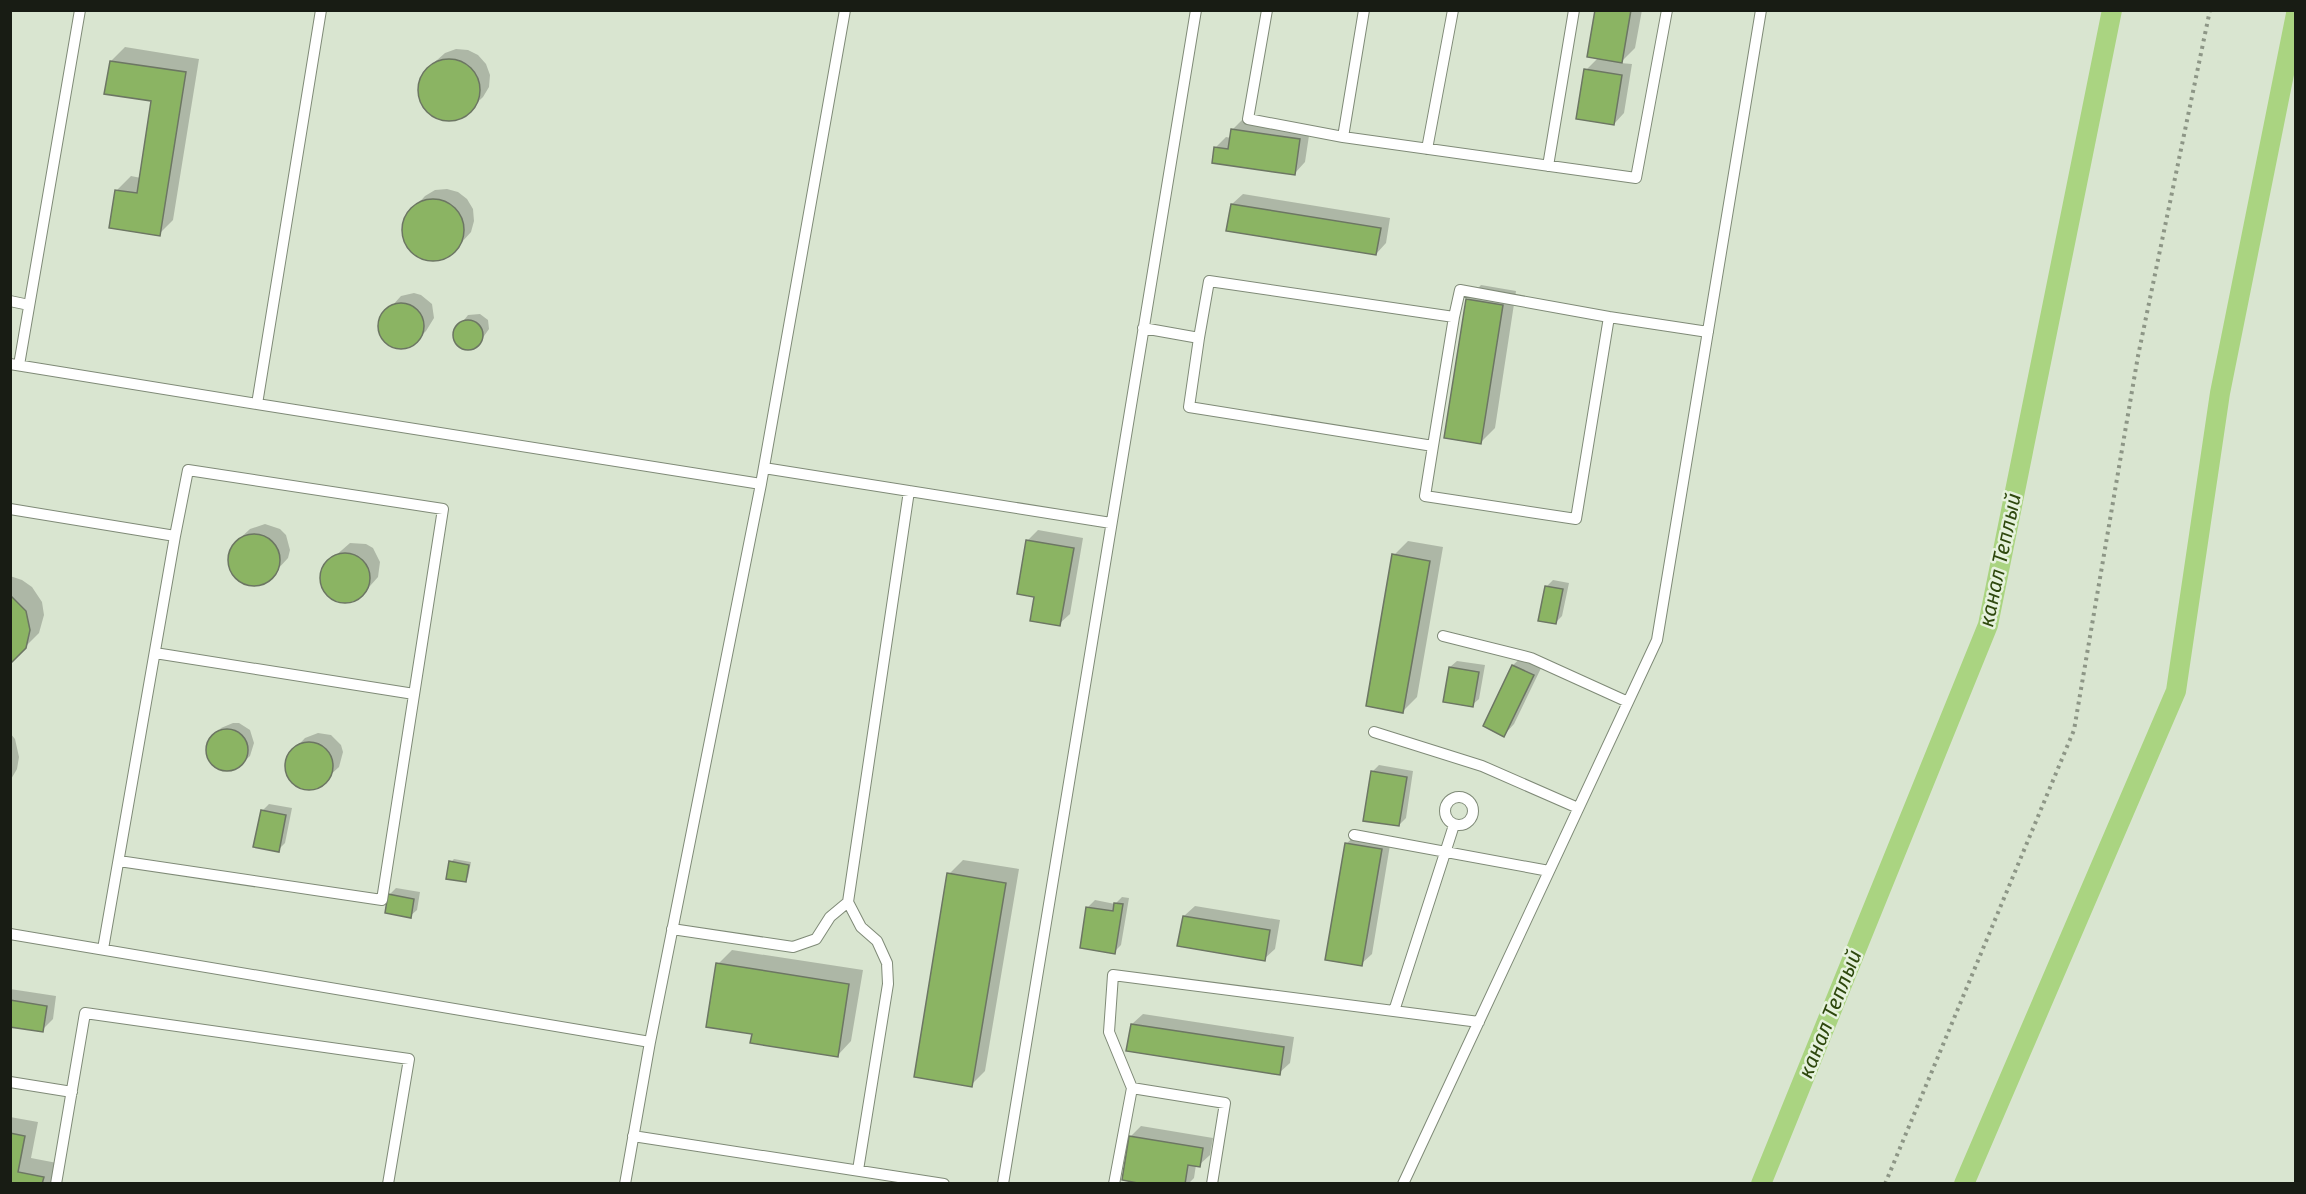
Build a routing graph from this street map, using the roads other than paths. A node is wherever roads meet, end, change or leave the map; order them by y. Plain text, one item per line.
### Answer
1 (81, 10) edge
2 (321, 10) edge
3 (845, 10) edge
4 (1196, 10) edge
5 (1267, 10) edge
6 (1364, 10) edge
7 (1453, 10) edge
8 (1574, 10) edge
9 (1666, 10) edge
10 (1761, 10) edge
11 (1343, 137) junction
12 (1427, 149) junction
13 (1548, 166) junction
14 (10, 301) edge
15 (29, 305) junction
16 (1454, 317) junction
17 (1609, 317) junction
18 (1143, 328) junction
19 (1708, 332) junction
20 (1199, 338) junction
21 (15, 365) edge
22 (256, 404) junction
23 (1433, 446) junction
24 (764, 468) junction
25 (761, 484) junction
26 (909, 491) junction
27 (10, 509) edge
28 (1111, 523) junction
29 (175, 536) junction
30 (1443, 636) dead end
31 (154, 653) junction
32 (414, 694) junction
33 (1628, 702) junction
34 (1374, 732) dead end
35 (1578, 808) junction
36 (1454, 825) dead end
37 (1354, 835) dead end
38 (1445, 852) junction
39 (119, 861) junction
40 (1549, 871) junction
41 (848, 902) junction
42 (672, 929) junction
43 (10, 934) edge
44 (103, 950) junction
45 (1394, 1011) junction
46 (1479, 1022) junction
47 (650, 1042) junction
48 (10, 1082) edge
49 (1132, 1088) junction
50 (72, 1092) junction
51 (633, 1136) junction
52 (858, 1170) junction
53 (56, 1184) edge
54 (388, 1184) edge
55 (625, 1184) edge
56 (944, 1184) edge
57 (1003, 1184) edge
58 (1114, 1184) edge
59 (1212, 1184) edge
60 (1403, 1184) edge

1 - 15 lane
2 - 22 lane
3 - 24 lane
4 - 18 lane
5 - 11 lane
6 - 11 lane
7 - 12 lane
8 - 13 lane
9 - 13 lane
10 - 19 lane
11 - 12 lane
12 - 13 lane
14 - 15 lane
15 - 21 lane
16 - 17 lane
16 - 20 lane
16 - 23 lane
17 - 19 lane
17 - 23 lane
18 - 20 lane
18 - 28 lane
19 - 33 lane
20 - 23 lane
21 - 22 lane
22 - 25 lane
24 - 25 lane
24 - 26 lane
25 - 42 lane
26 - 28 lane
26 - 41 lane
27 - 29 lane
28 - 57 lane
29 - 31 lane
29 - 32 lane
30 - 33 lane
31 - 32 lane
31 - 39 lane
32 - 39 lane
33 - 35 lane
34 - 35 lane
35 - 40 lane
36 - 38 lane
37 - 38 lane
38 - 40 lane
38 - 45 lane
39 - 44 lane
40 - 46 lane
41 - 42 lane
41 - 52 lane
42 - 47 lane
43 - 44 lane
44 - 47 lane
45 - 46 lane
45 - 49 lane
46 - 60 lane
47 - 51 lane
48 - 50 lane
49 - 58 lane
49 - 59 lane
50 - 53 lane
50 - 54 lane
51 - 52 lane
51 - 55 lane
52 - 56 lane

